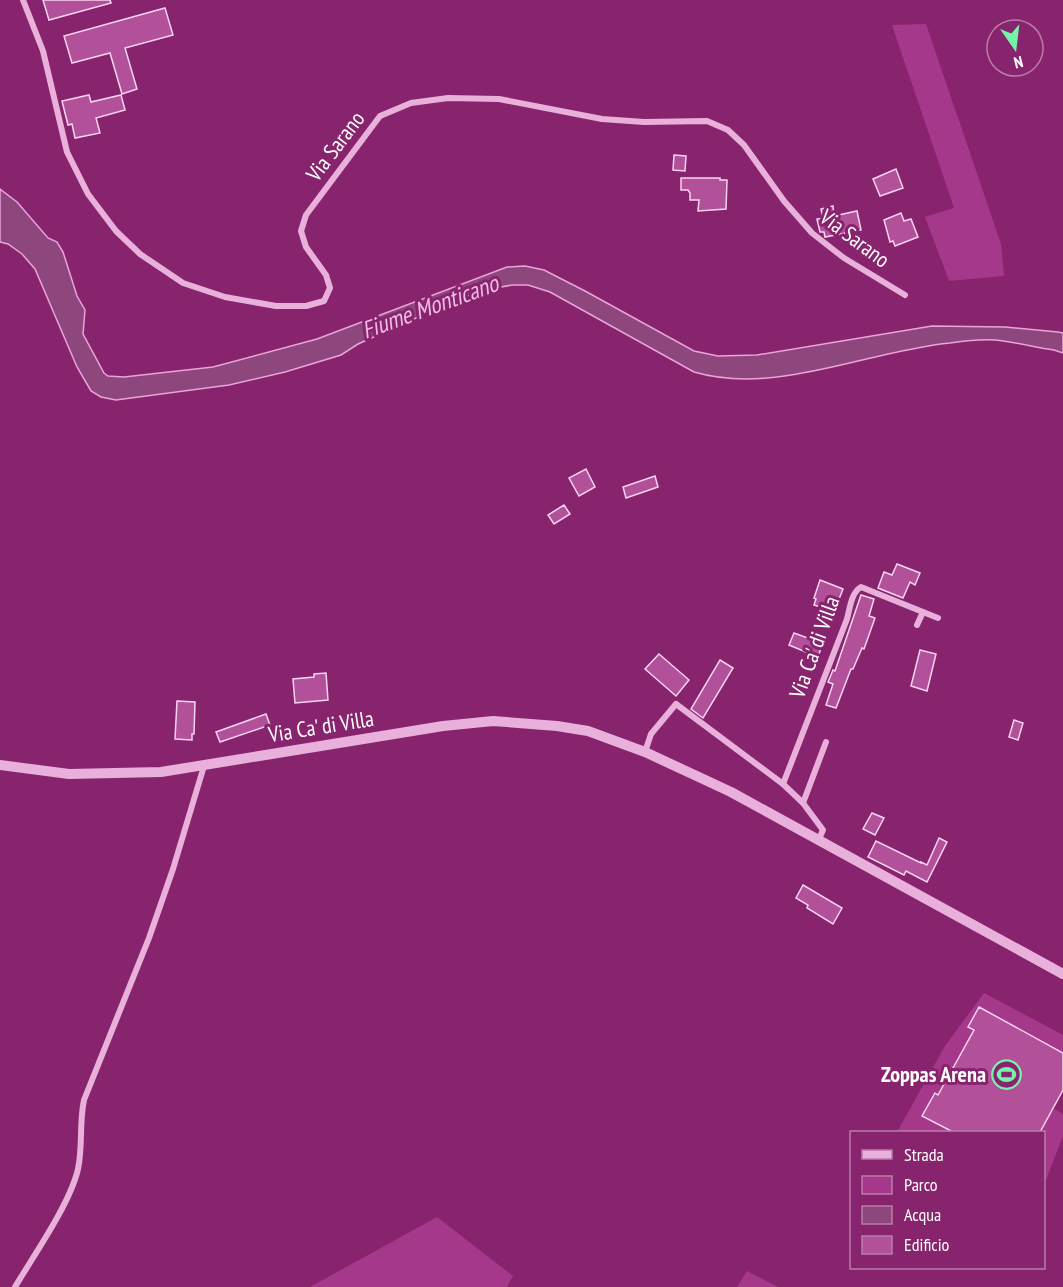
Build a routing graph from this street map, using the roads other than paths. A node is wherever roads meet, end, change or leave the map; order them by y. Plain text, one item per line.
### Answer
1 (23, 0) edge
2 (905, 296) dead end
3 (923, 612) junction
4 (938, 618) dead end
5 (917, 625) dead end
6 (826, 742) dead end
7 (645, 752) junction
8 (0, 765) edge
9 (204, 766) junction
10 (783, 784) junction
11 (803, 802) junction
12 (818, 841) junction
13 (1063, 974) edge
14 (15, 1287) edge

1 - 2 street, Via Sarano
3 - 4 street, Via Ca' di Villa
3 - 5 street
3 - 10 street, Via Ca' di Villa
6 - 11 street
7 - 9 street, Via Ca' di Villa
7 - 10 street
7 - 12 street, Via Ca' di Villa
8 - 9 street, Via Ca' di Villa
9 - 14 street
10 - 11 street
11 - 12 street
12 - 13 street, Via Ca' di Villa

